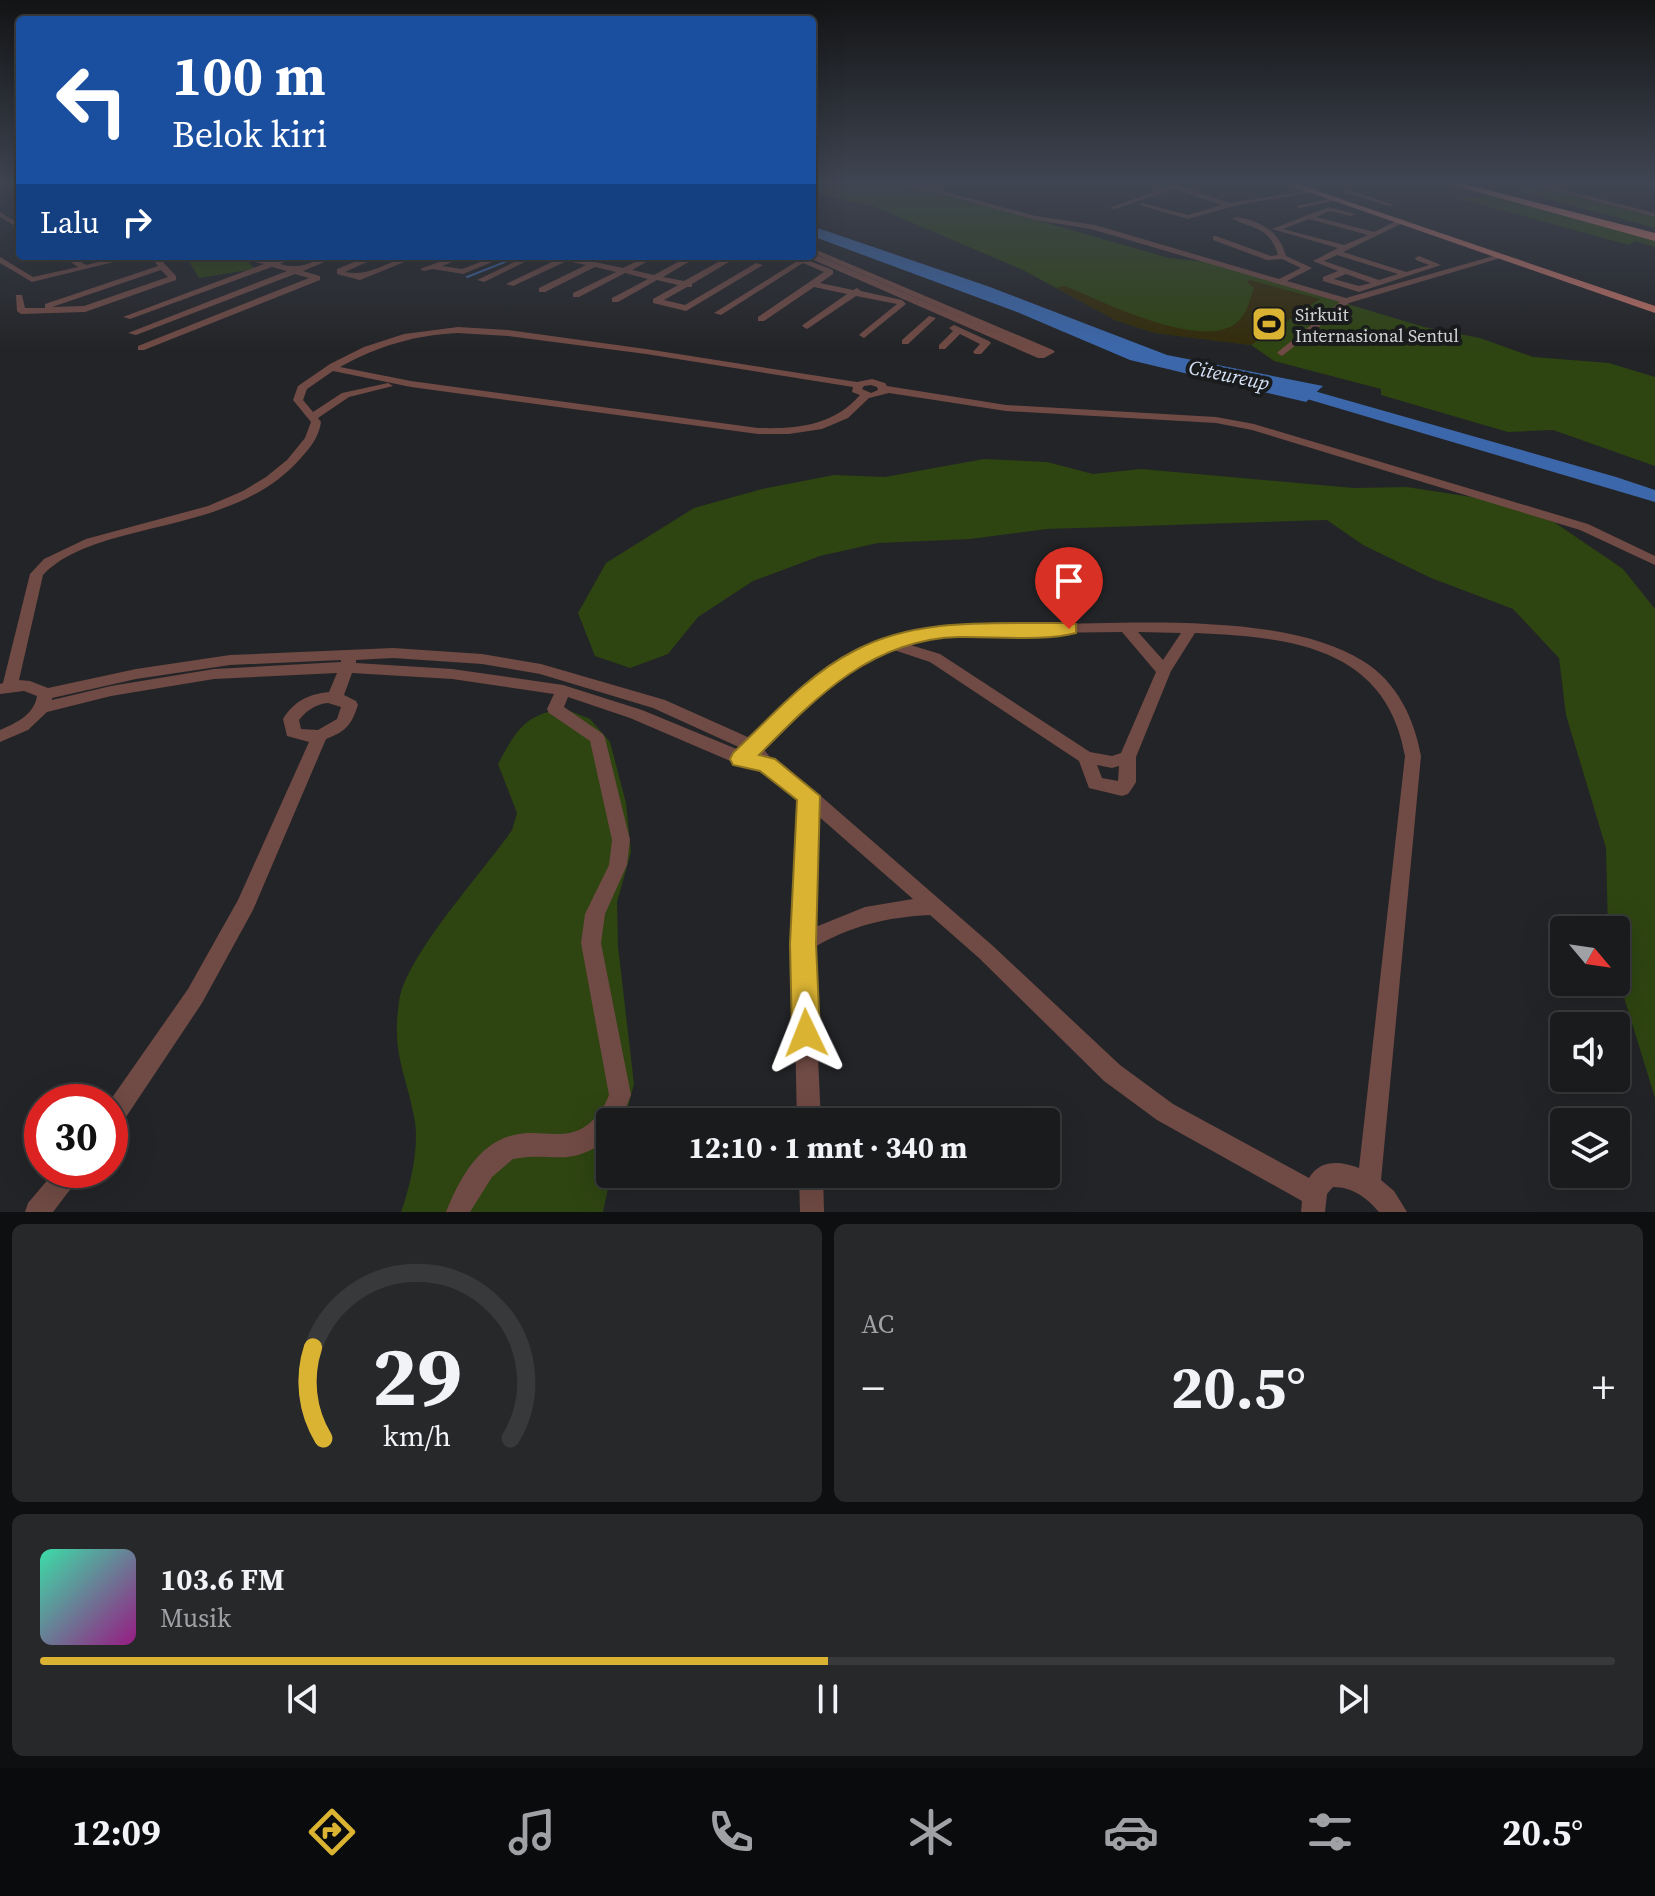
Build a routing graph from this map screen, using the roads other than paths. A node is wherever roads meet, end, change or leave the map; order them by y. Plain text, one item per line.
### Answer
1 (1129, 238) edge
2 (1216, 238) dead end
3 (1275, 238) edge
4 (1309, 238) edge
5 (1366, 238) edge
6 (1448, 238) edge
7 (1340, 250) junction
8 (816, 255) edge
9 (1496, 255) junction
10 (1283, 257) junction
11 (1419, 258) dead end
12 (0, 259) edge
13 (72, 260) edge
14 (118, 260) edge
15 (159, 260) edge
16 (258, 260) edge
17 (282, 260) edge
18 (324, 260) edge
19 (366, 260) edge
20 (405, 260) edge
21 (445, 260) edge
22 (453, 260) edge
23 (493, 260) edge
24 (524, 260) edge
25 (555, 260) edge
26 (575, 260) edge
27 (645, 260) edge
28 (688, 260) edge
29 (730, 260) edge
30 (747, 260) edge
31 (273, 263) junction
32 (594, 264) junction
33 (162, 267) junction
34 (436, 267) junction
35 (85, 268) junction
36 (298, 270) junction
37 (624, 271) junction
38 (1345, 271) junction
39 (1406, 275) junction
40 (655, 278) junction
41 (481, 280) dead end
42 (1281, 281) junction
43 (322, 283) dead end
44 (1380, 283) junction
45 (510, 284) dead end
46 (685, 284) junction
47 (813, 284) junction
48 (870, 286) junction
49 (542, 290) dead end
50 (714, 291) junction
51 (276, 295) junction
52 (576, 295) dead end
53 (70, 298) junction
54 (615, 300) dead end
55 (1346, 301) junction
56 (902, 304) junction
57 (1655, 310) edge
58 (34, 311) junction
59 (718, 313) dead end
60 (127, 317) dead end
61 (932, 318) junction
62 (761, 319) dead end
63 (959, 330) junction
64 (133, 333) dead end
65 (864, 335) dead end
66 (905, 342) dead end
67 (942, 347) dead end
68 (141, 348) dead end
69 (978, 352) dead end
70 (1282, 353) dead end
71 (332, 368) junction
72 (411, 384) junction
73 (858, 385) junction
74 (885, 389) junction
75 (866, 395) junction
76 (313, 417) junction
77 (1655, 561) edge
78 (1126, 628) junction
79 (1190, 630) junction
80 (941, 631) junction
81 (887, 643) junction
82 (935, 658) junction
83 (349, 660) junction
84 (1164, 671) junction
85 (5, 688) edge
86 (563, 690) junction
87 (335, 697) junction
88 (44, 701) junction
89 (320, 735) junction
90 (0, 736) edge
91 (746, 753) junction
92 (1086, 757) junction
93 (1128, 757) junction
94 (809, 796) junction
95 (933, 906) junction
96 (803, 944) junction
97 (128, 1095) edge
98 (809, 1108) edge
99 (1369, 1183) junction
100 (56, 1188) edge
101 (811, 1188) edge
102 (1313, 1203) edge
103 (37, 1212) edge
104 (458, 1212) edge
105 (812, 1212) edge
106 (1395, 1212) edge

1 - 42 street
2 - 10 street
3 - 10 street
4 - 7 street
5 - 7 street
6 - 9 main road
7 - 38 street
7 - 39 street
8 - 48 street
9 - 55 street
9 - 57 main road
10 - 42 street
11 - 39 street
12 - 35 street
13 - 35 street
14 - 35 street
15 - 33 street
16 - 31 street
17 - 31 street
18 - 36 street
19 - 20 street
21 - 34 street
22 - 34 street
23 - 34 street
24 - 41 street
25 - 45 street
26 - 32 street
27 - 37 street
28 - 40 street
29 - 46 street
30 - 50 street
31 - 36 street
31 - 60 street
32 - 37 street
32 - 49 street
33 - 53 street
33 - 58 street
36 - 51 street
36 - 64 street
37 - 40 street
37 - 52 street
38 - 44 street
38 - 44 street
39 - 44 street
40 - 46 street
40 - 54 street
42 - 55 street
43 - 51 street
46 - 50 street
46 - 50 street
47 - 48 street
47 - 59 street
47 - 62 street
48 - 48 street
48 - 48 street
48 - 56 street
51 - 68 street
53 - 58 street
53 - 58 street
55 - 70 street
56 - 61 street
56 - 65 street
61 - 63 street
61 - 66 street
63 - 67 street
63 - 69 street
71 - 72 street
71 - 73 street
71 - 76 street
72 - 75 street
72 - 76 street
73 - 74 street
73 - 75 street
74 - 75 street
74 - 77 street
76 - 85 street
78 - 79 street
78 - 80 street
78 - 84 street
79 - 84 street
79 - 99 street
80 - 81 street
80 - 82 street
81 - 82 street
81 - 91 street
82 - 92 street
83 - 86 street
83 - 87 street
83 - 88 street
83 - 91 street
84 - 93 street
85 - 88 street
86 - 91 street
86 - 104 street
87 - 89 street
87 - 89 street
88 - 90 street
89 - 97 street
91 - 94 street
92 - 93 street
92 - 93 street
94 - 95 street
94 - 96 street
95 - 96 street
95 - 102 street
96 - 98 street
99 - 102 street
99 - 106 street
100 - 103 street
101 - 105 street

